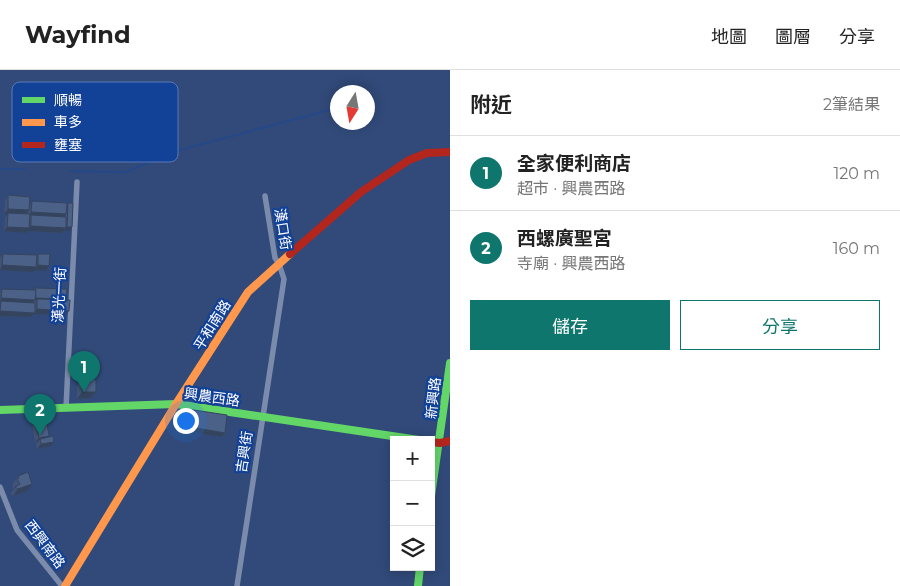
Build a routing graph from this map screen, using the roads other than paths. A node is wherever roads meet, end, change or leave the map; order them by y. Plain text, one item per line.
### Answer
1 (450, 152) edge
2 (77, 182) dead end
3 (265, 196) dead end
4 (279, 264) junction
5 (450, 363) edge
6 (176, 404) junction
7 (66, 408) junction
8 (0, 410) edge
9 (263, 416) junction
10 (393, 436) edge
11 (450, 441) edge
12 (435, 442) edge
13 (450, 448) edge
14 (0, 487) edge
15 (420, 571) edge
16 (64, 586) edge
17 (238, 586) edge
18 (418, 586) edge

1 - 4 main road, 平和南路
2 - 7 street, 漢光一街
3 - 4 street, 漢口街
4 - 6 main road, 平和南路
4 - 9 street, 吉興街
5 - 12 main road, 新興路
6 - 7 main road, 興農西路
6 - 9 main road, 興農西路
6 - 16 main road, 平和南路
7 - 8 main road, 興農西路
9 - 10 main road, 興農西路
9 - 17 street, 吉興街
11 - 12 main road
12 - 13 main road
14 - 16 street, 西興南路
15 - 18 main road

